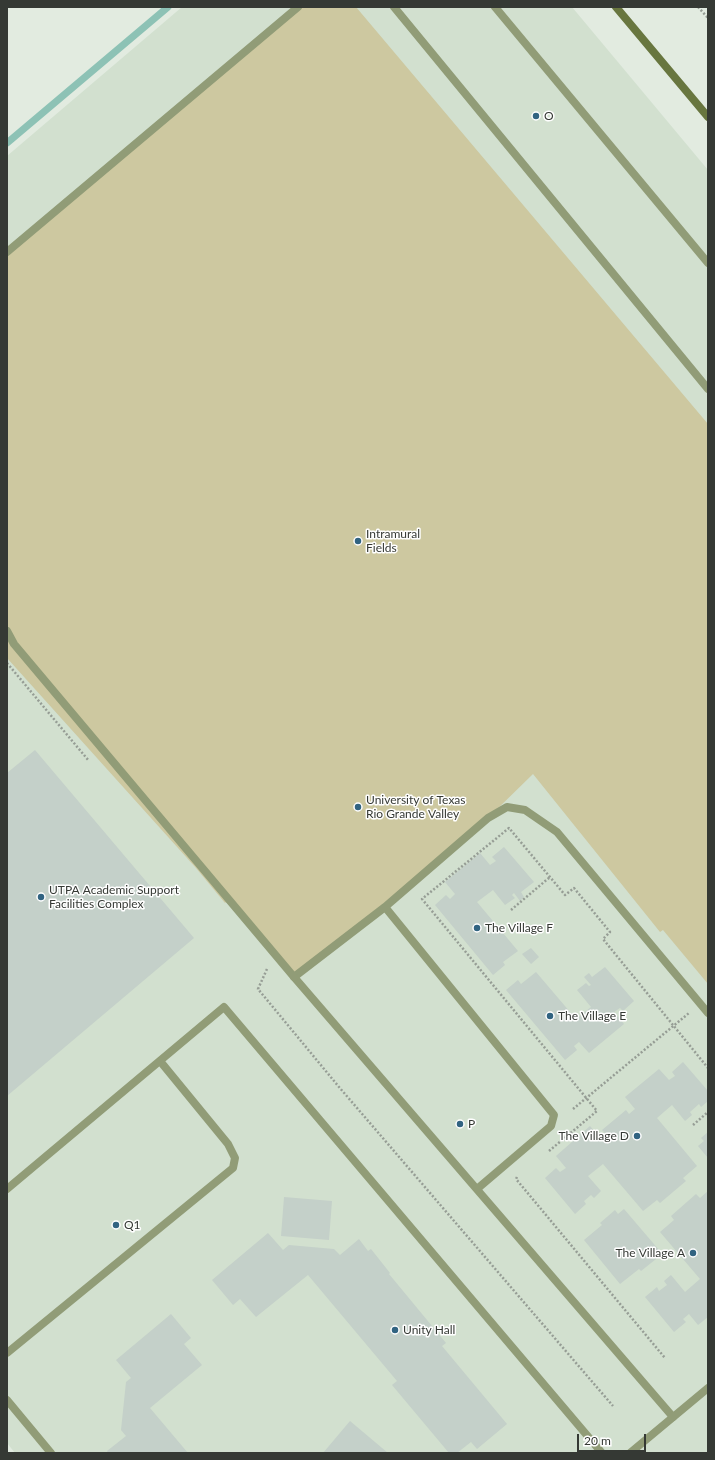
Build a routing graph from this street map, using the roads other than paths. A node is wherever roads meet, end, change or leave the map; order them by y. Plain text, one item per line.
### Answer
1 (298, 7) edge
2 (394, 7) edge
3 (495, 7) edge
4 (616, 7) edge
5 (708, 117) edge
6 (7, 252) edge
7 (708, 264) edge
8 (708, 389) edge
9 (7, 631) edge
10 (385, 907) junction
11 (294, 977) junction
12 (708, 1013) edge
13 (160, 1060) junction
14 (7, 1189) edge
15 (477, 1189) junction
16 (7, 1353) edge
17 (708, 1388) edge
18 (7, 1400) edge
19 (673, 1417) junction
20 (51, 1453) edge
21 (602, 1453) edge
22 (630, 1453) edge

1 - 6 street
2 - 8 street
3 - 7 street
4 - 5 main road
9 - 11 street
10 - 11 street
10 - 12 street
10 - 15 street
11 - 15 street
13 - 14 street
13 - 16 street
13 - 21 street
15 - 19 street
17 - 19 street
18 - 20 street
19 - 22 street

